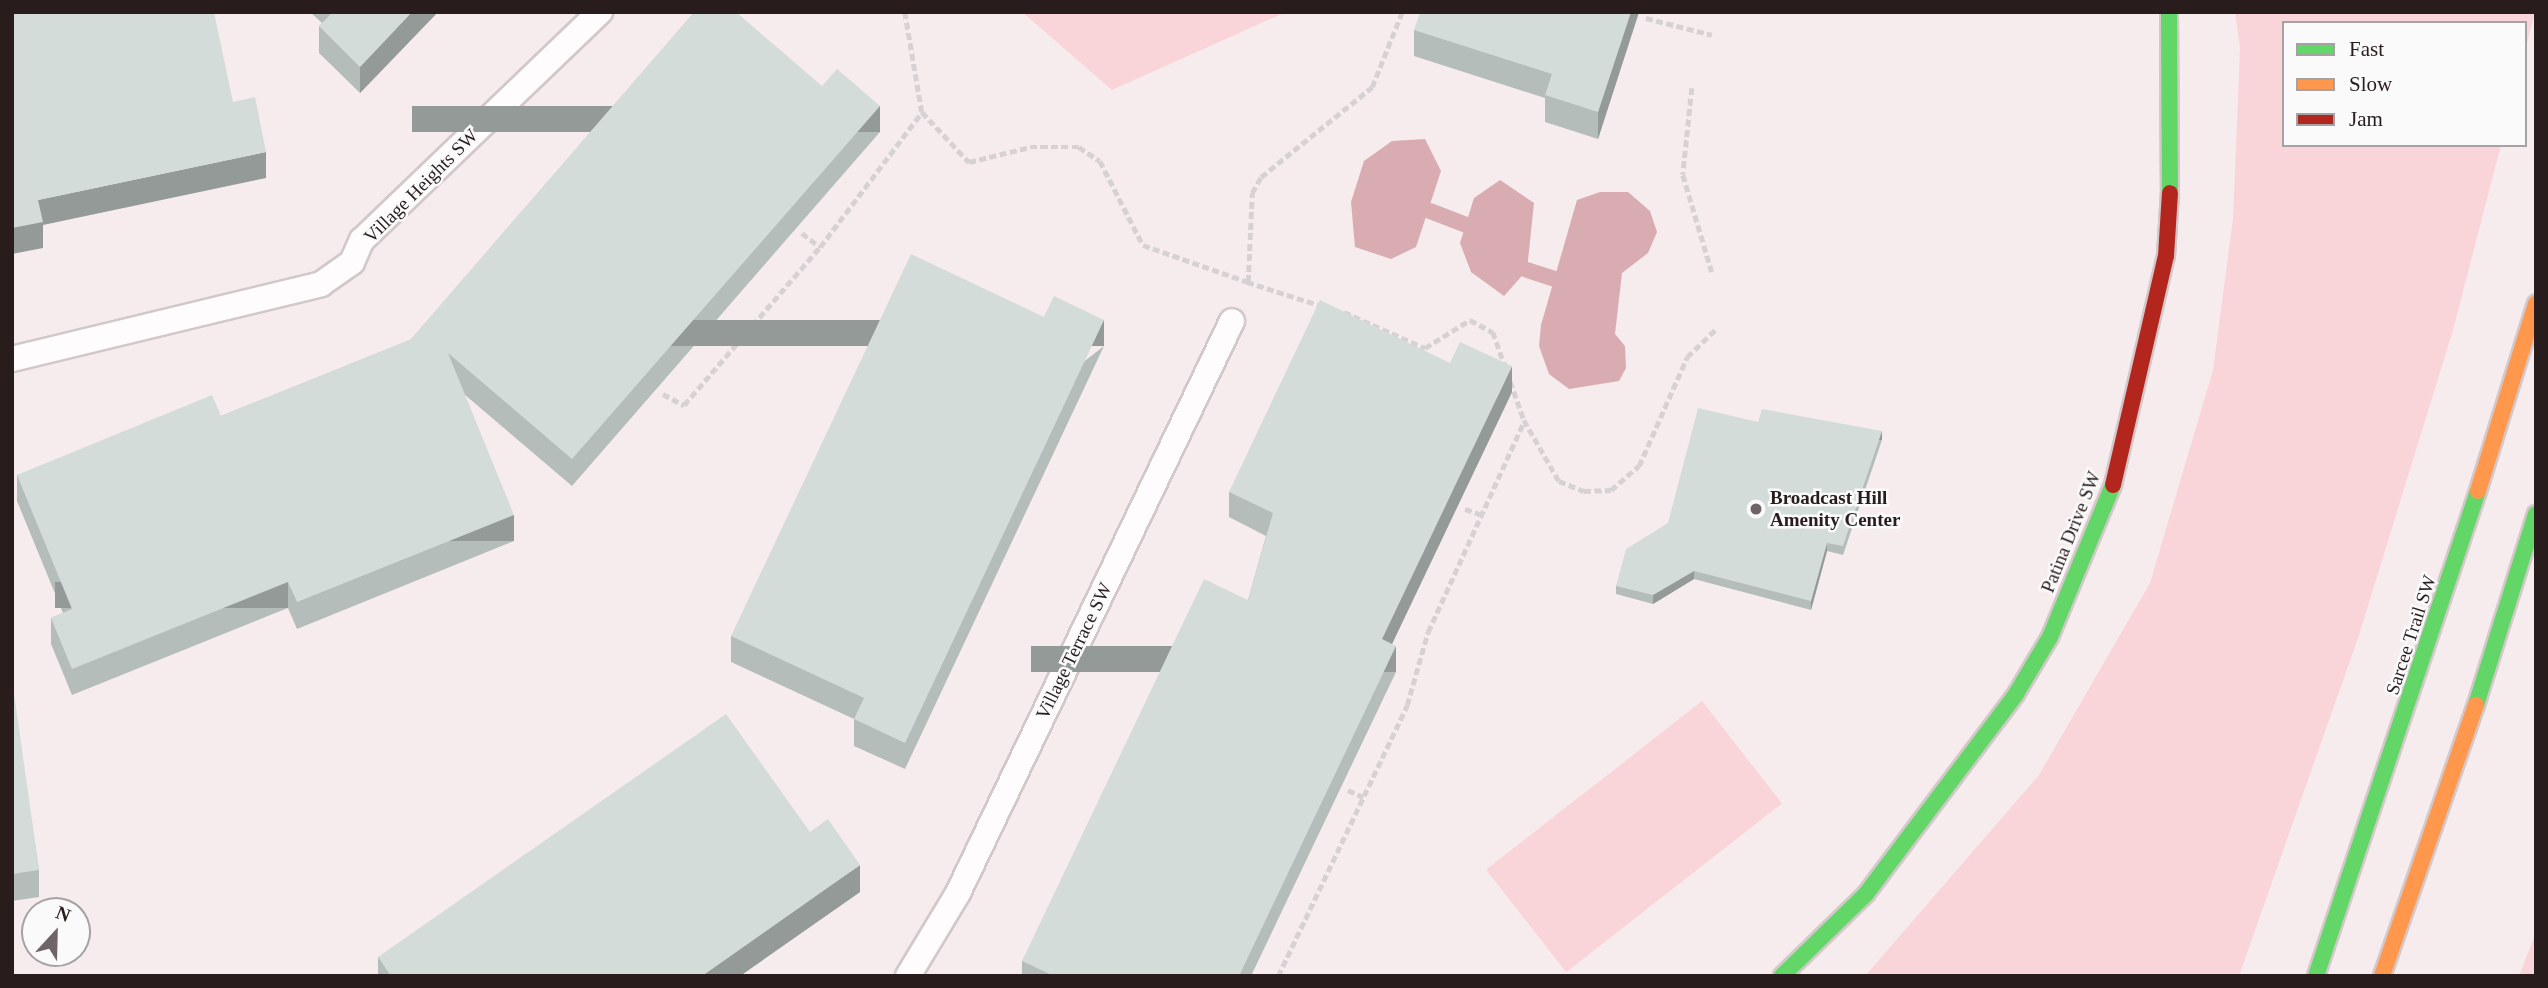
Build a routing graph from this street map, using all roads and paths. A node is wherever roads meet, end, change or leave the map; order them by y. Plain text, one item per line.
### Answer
1 (600, 12) edge
2 (905, 12) edge
3 (1402, 12) edge
4 (2169, 12) edge
5 (1646, 18) dead end
6 (1712, 36) dead end
7 (1692, 88) dead end
8 (922, 111) junction
9 (802, 233) edge
10 (820, 247) junction
11 (1712, 272) dead end
12 (1248, 282) junction
13 (2536, 304) edge
14 (1232, 321) joint
15 (1715, 330) dead end
16 (12, 359) edge
17 (663, 394) edge
18 (1524, 420) junction
19 (1465, 509) edge
20 (2536, 514) edge
21 (1482, 515) junction
22 (1348, 790) edge
23 (1363, 797) junction
24 (908, 976) edge
25 (1278, 976) edge
26 (1782, 976) edge
27 (2316, 976) edge
28 (2382, 976) edge

1 - 16 lane, Village Heights SW
2 - 8 path
3 - 12 path
4 - 26 main road, Patina Drive SW
5 - 6 path
7 - 11 path
8 - 10 path
8 - 12 path
9 - 10 path
10 - 17 path
12 - 14 path
12 - 18 path
13 - 27 main road, Sarcee Trail SW
14 - 24 lane, Village Terrace SW
15 - 18 path
18 - 21 path
19 - 21 path
20 - 28 main road
21 - 23 path
22 - 23 path
23 - 25 path

